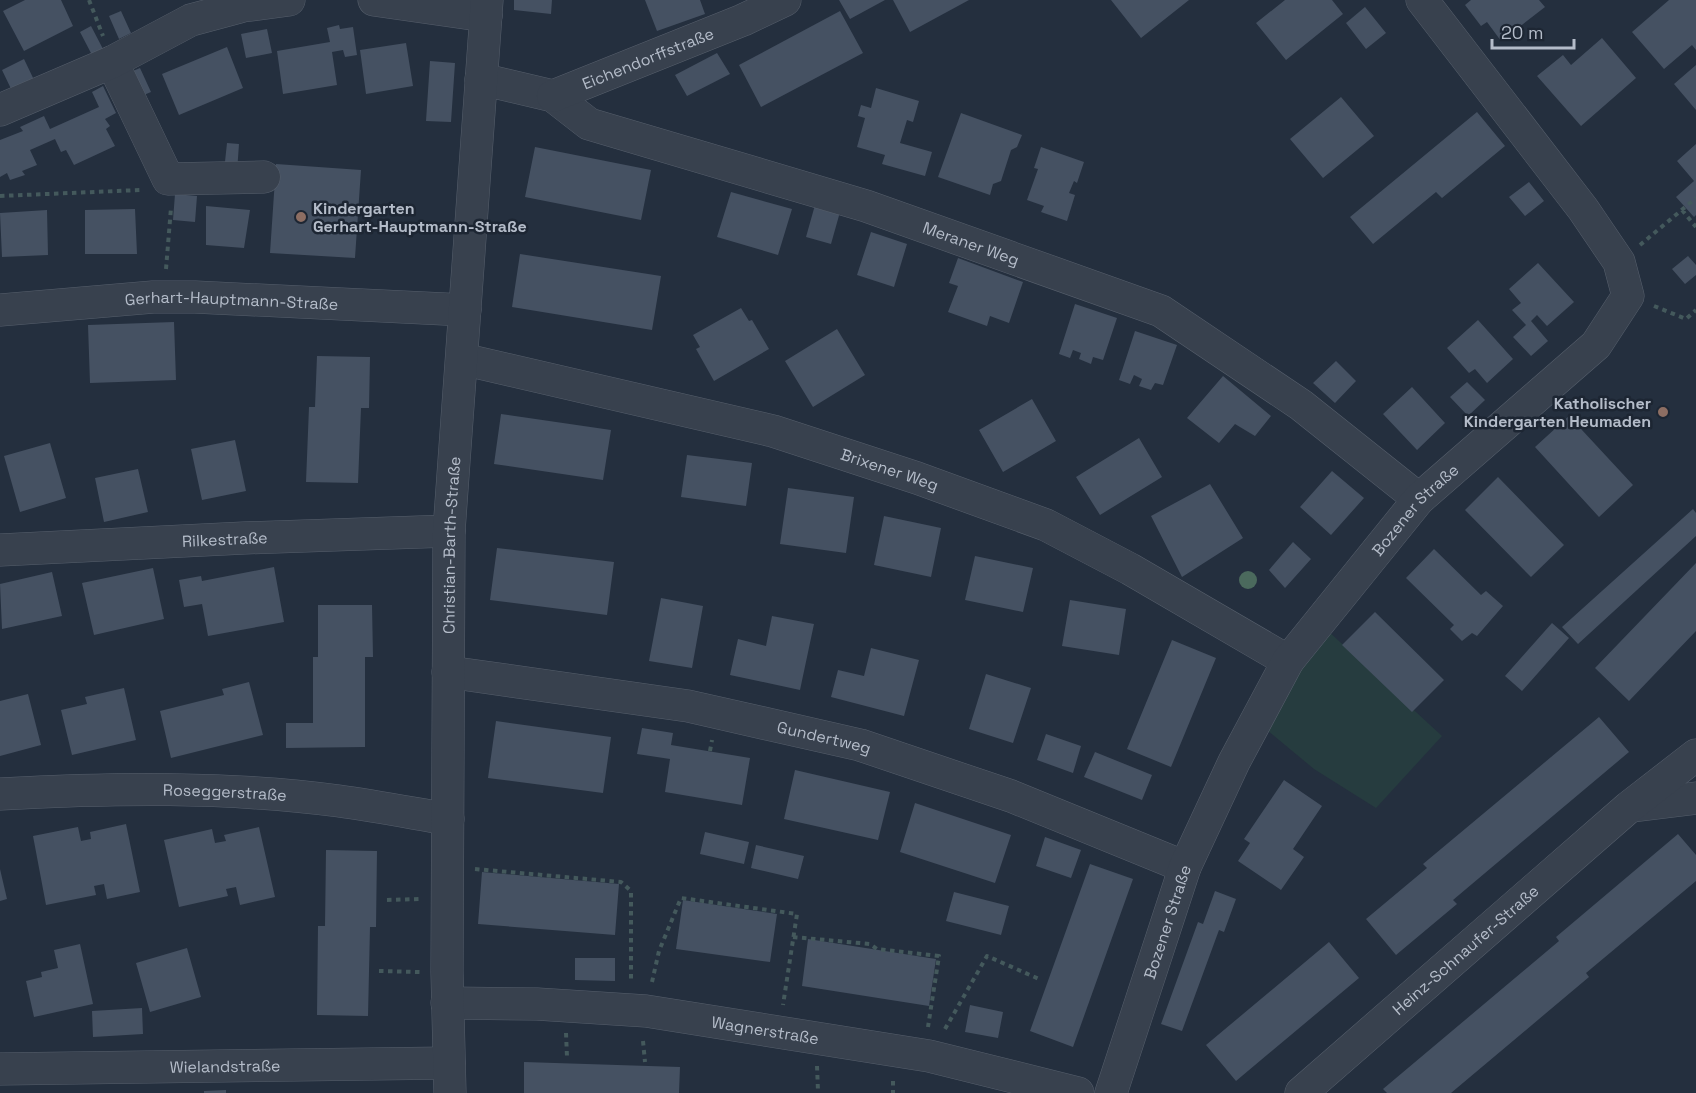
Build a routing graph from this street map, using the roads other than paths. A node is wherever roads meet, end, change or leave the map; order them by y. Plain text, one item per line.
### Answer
1 (289, 0) edge
2 (374, 0) edge
3 (785, 0) edge
4 (1422, 0) edge
5 (486, 8) edge
6 (736, 10) edge
7 (112, 62) junction
8 (481, 79) junction
9 (553, 96) junction
10 (0, 110) edge
11 (264, 177) dead end
12 (0, 310) edge
13 (465, 310) junction
14 (462, 359) junction
15 (1419, 499) junction
16 (449, 531) junction
17 (0, 550) edge
18 (1288, 661) junction
19 (448, 672) junction
20 (1696, 754) edge
21 (1696, 779) edge
22 (0, 794) edge
23 (1696, 798) edge
24 (1629, 807) junction
25 (448, 819) junction
26 (1185, 867) junction
27 (447, 1003) junction
28 (0, 1069) edge
29 (449, 1078) edge
30 (1319, 1086) edge
31 (1078, 1093) edge
32 (1111, 1093) edge

1 - 7 street
2 - 5 street
3 - 6 street, Eichendorffstraße
4 - 15 street, Bozener Straße
5 - 8 street, Christian-Barth-Straße
6 - 9 street, Eichendorffstraße
7 - 10 street
7 - 11 street
8 - 9 street, Meraner Weg
8 - 13 street, Christian-Barth-Straße
9 - 15 street, Meraner Weg
12 - 13 street, Gerhart-Hauptmann-Straße
13 - 14 street, Christian-Barth-Straße
14 - 16 street, Christian-Barth-Straße
14 - 18 street, Brixener Weg
15 - 18 street, Bozener Straße
16 - 17 street, Rilkestraße
16 - 19 street, Christian-Barth-Straße
18 - 26 street, Bozener Straße
19 - 25 street, Christian-Barth-Straße
19 - 26 street, Gundertweg
20 - 24 street, Heinz-Schnaufer-Straße
21 - 24 street, Heinz-Schnaufer-Straße
22 - 25 street, Roseggerstraße
23 - 24 street
24 - 30 street, Heinz-Schnaufer-Straße
25 - 27 street, Christian-Barth-Straße
26 - 32 street, Bozener Straße
27 - 29 street, Christian-Barth-Straße
27 - 31 street, Wagnerstraße
28 - 29 street, Wielandstraße

